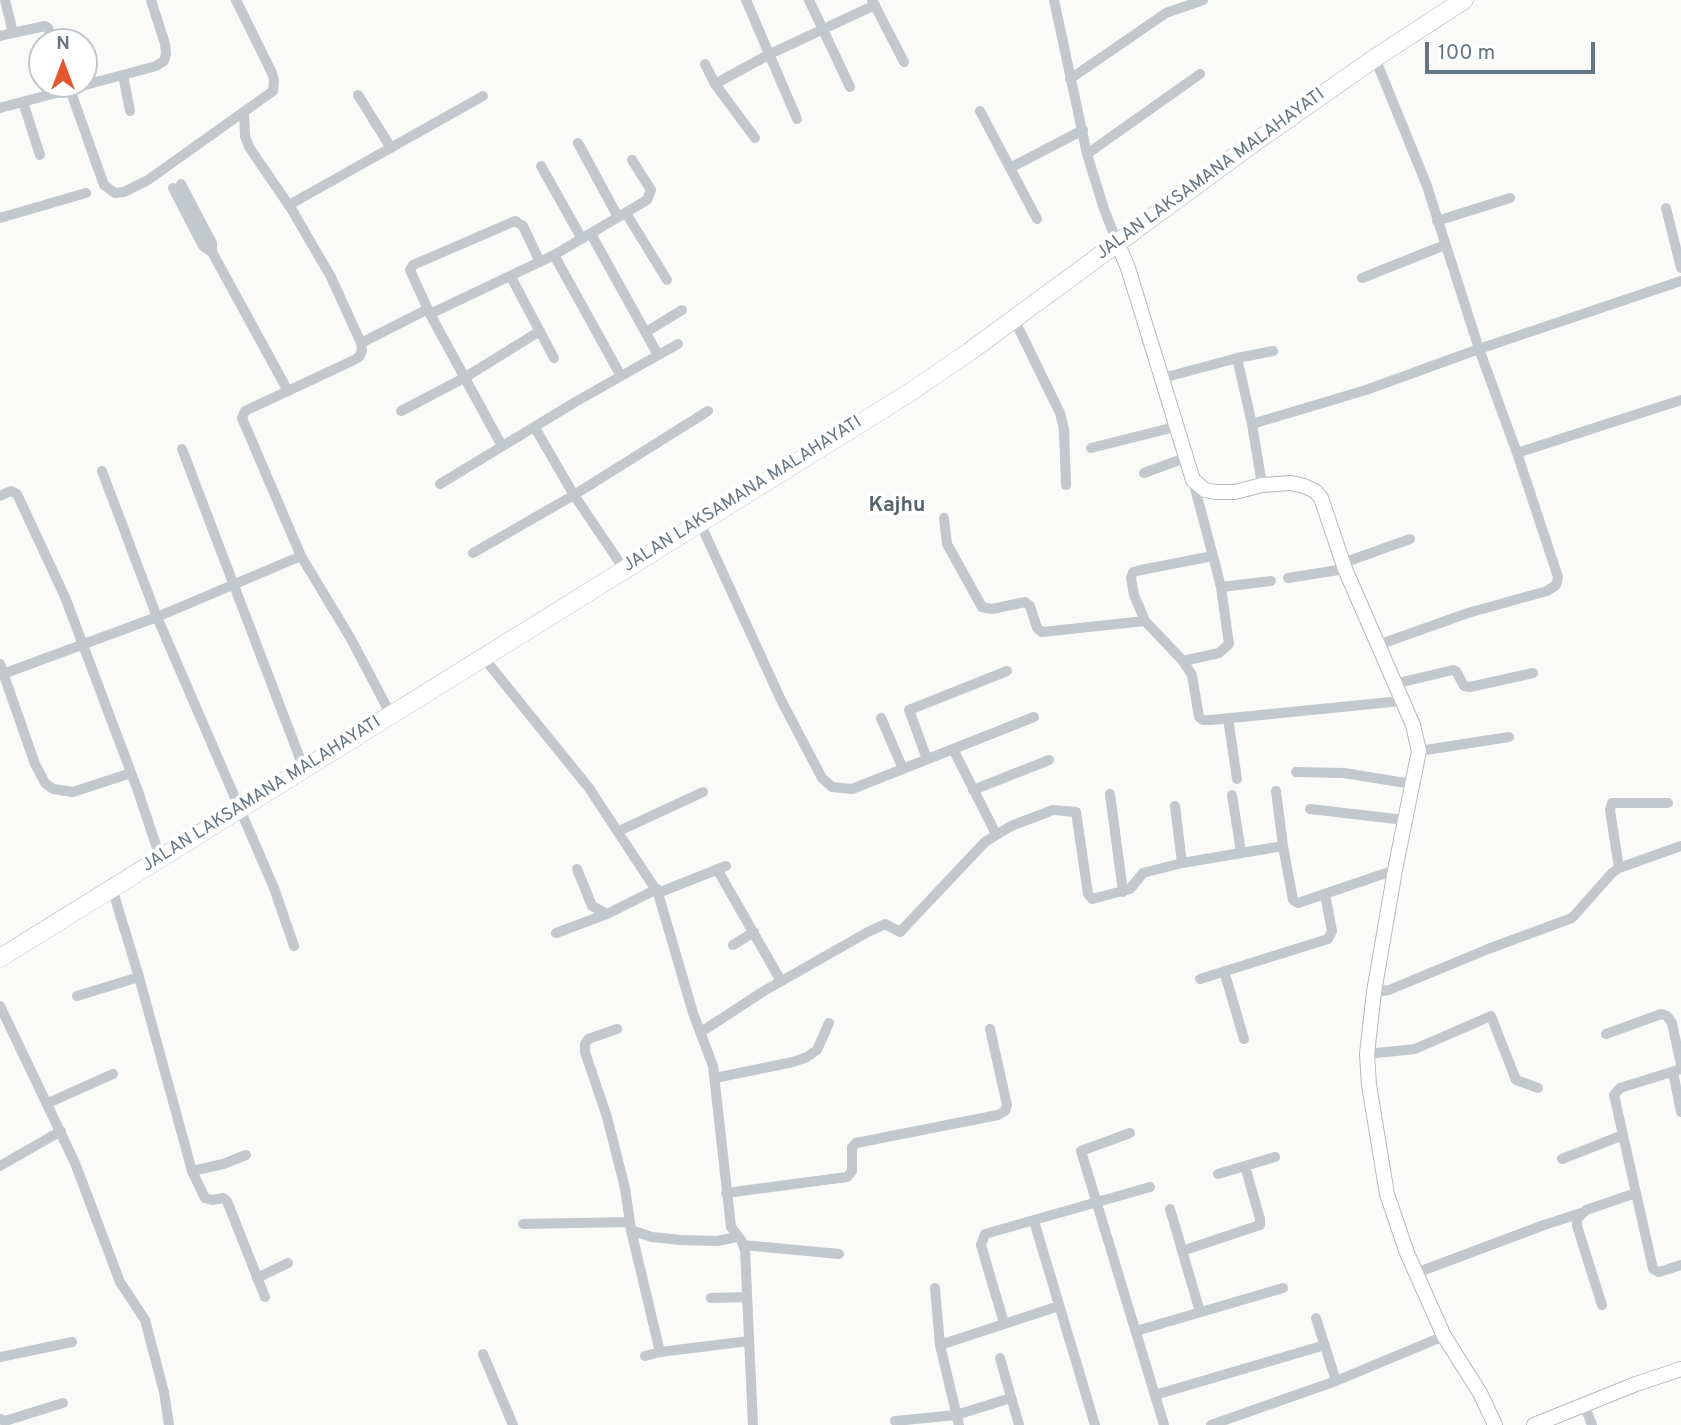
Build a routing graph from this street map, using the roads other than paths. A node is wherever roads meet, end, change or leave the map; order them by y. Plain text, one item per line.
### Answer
1 (5, 0) edge
2 (151, 0) edge
3 (236, 0) edge
4 (746, 0) edge
5 (809, 0) edge
6 (1054, 0) edge
7 (1203, 0) edge
8 (1464, 0) edge
9 (874, 3) edge
10 (823, 29) junction
11 (28, 30) edge
12 (13, 33) junction
13 (0, 36) edge
14 (770, 54) junction
15 (1375, 58) junction
16 (904, 62) dead end
17 (705, 64) dead end
18 (1200, 74) dead end
19 (123, 75) junction
20 (1070, 79) junction
21 (98, 81) edge
22 (715, 84) junction
23 (850, 87) dead end
24 (358, 95) dead end
25 (483, 96) dead end
26 (35, 98) edge
27 (73, 98) edge
28 (23, 102) junction
29 (0, 108) edge
30 (130, 111) dead end
31 (980, 111) dead end
32 (244, 115) junction
33 (797, 119) dead end
34 (1083, 130) junction
35 (755, 138) dead end
36 (578, 144) dead end
37 (391, 148) junction
38 (1087, 154) junction
39 (40, 155) dead end
40 (632, 160) dead end
41 (541, 166) dead end
42 (1010, 168) junction
43 (177, 186) dead end
44 (86, 193) dead end
45 (1510, 198) dead end
46 (289, 205) junction
47 (1666, 208) dead end
48 (622, 215) junction
49 (0, 218) edge
50 (1037, 219) dead end
51 (1437, 221) junction
52 (586, 237) junction
53 (1117, 242) junction
54 (1445, 245) junction
55 (554, 255) junction
56 (540, 262) junction
57 (1681, 268) edge
58 (511, 277) junction
59 (1362, 278) dead end
60 (667, 280) dead end
61 (1681, 281) edge
62 (682, 310) dead end
63 (429, 312) junction
64 (1014, 319) junction
65 (540, 331) junction
66 (646, 332) junction
67 (360, 343) junction
68 (678, 344) dead end
69 (1479, 349) junction
70 (1273, 351) dead end
71 (658, 355) junction
72 (554, 358) dead end
73 (1237, 358) junction
74 (621, 376) junction
75 (464, 378) junction
76 (1163, 378) junction
77 (288, 391) junction
78 (1681, 400) edge
79 (401, 411) dead end
80 (708, 411) dead end
81 (1252, 424) junction
82 (1175, 427) junction
83 (535, 428) junction
84 (502, 446) junction
85 (1091, 448) dead end
86 (182, 449) dead end
87 (1517, 453) junction
88 (1185, 458) junction
89 (102, 471) dead end
90 (1143, 473) dead end
91 (1193, 480) junction
92 (440, 484) dead end
93 (1066, 485) dead end
94 (1262, 485) junction
95 (575, 495) junction
96 (0, 496) edge
97 (944, 518) dead end
98 (700, 523) junction
99 (1410, 539) dead end
100 (473, 553) dead end
101 (301, 556) junction
102 (1213, 556) junction
103 (1344, 566) junction
104 (624, 569) junction
105 (1288, 578) dead end
106 (1272, 581) dead end
107 (234, 585) junction
108 (1221, 587) junction
109 (157, 617) junction
110 (1145, 621) junction
111 (83, 643) junction
112 (1377, 645) junction
113 (483, 657) junction
114 (1183, 661) junction
115 (2, 669) edge
116 (1007, 671) dead end
117 (1533, 673) dead end
118 (1394, 684) junction
119 (1401, 701) junction
120 (391, 715) junction
121 (1034, 717) dead end
122 (881, 718) dead end
123 (1228, 718) junction
124 (1509, 737) dead end
125 (953, 749) junction
126 (1419, 751) junction
127 (927, 759) junction
128 (1049, 761) dead end
129 (304, 769) junction
130 (903, 769) junction
131 (1296, 772) dead end
132 (131, 773) junction
133 (1237, 779) dead end
134 (1412, 784) junction
135 (974, 790) junction
136 (1276, 791) dead end
137 (703, 792) dead end
138 (1110, 794) dead end
139 (1232, 795) dead end
140 (1668, 803) dead end
141 (1175, 806) dead end
142 (241, 808) junction
143 (1310, 809) dead end
144 (1405, 820) junction
145 (618, 831) junction
146 (996, 834) junction
147 (1283, 846) junction
148 (1681, 846) edge
149 (1241, 852) junction
150 (160, 858) junction
151 (1182, 863) junction
152 (1619, 868) junction
153 (577, 869) dead end
154 (1395, 870) junction
155 (112, 888) junction
156 (658, 891) junction
157 (1123, 892) junction
158 (1325, 894) junction
159 (607, 914) junction
160 (754, 932) junction
161 (556, 933) dead end
162 (733, 945) dead end
163 (294, 946) dead end
164 (0, 958) edge
165 (1224, 971) junction
166 (139, 977) junction
167 (1200, 979) dead end
168 (781, 981) junction
169 (1374, 992) junction
170 (77, 996) dead end
171 (0, 1006) edge
172 (830, 1023) dead end
173 (990, 1028) dead end
174 (617, 1030) dead end
175 (701, 1032) junction
176 (1606, 1034) dead end
177 (1244, 1038) dead end
178 (1367, 1054) junction
179 (1678, 1069) edge
180 (113, 1074) dead end
181 (715, 1078) junction
182 (1538, 1088) dead end
183 (48, 1103) junction
184 (1681, 1111) edge
185 (61, 1130) junction
186 (1130, 1133) dead end
187 (1623, 1135) junction
188 (246, 1155) dead end
189 (1275, 1157) dead end
190 (1562, 1159) dead end
191 (0, 1166) edge
192 (1245, 1166) junction
193 (192, 1171) junction
194 (1218, 1174) dead end
195 (1150, 1187) dead end
196 (726, 1193) junction
197 (1636, 1193) junction
198 (1097, 1202) junction
199 (1170, 1209) dead end
200 (1581, 1213) junction
201 (1034, 1221) junction
202 (523, 1224) dead end
203 (630, 1226) junction
204 (740, 1241) junction
205 (1182, 1251) junction
206 (838, 1254) dead end
207 (288, 1263) dead end
208 (1681, 1265) edge
209 (1416, 1273) junction
210 (257, 1278) junction
211 (935, 1288) dead end
212 (1283, 1288) dead end
213 (265, 1297) dead end
214 (711, 1297) dead end
215 (746, 1297) junction
216 (1602, 1305) dead end
217 (1059, 1306) junction
218 (1200, 1312) junction
219 (1316, 1318) dead end
220 (1004, 1323) junction
221 (1136, 1331) junction
222 (1444, 1336) junction
223 (749, 1340) junction
224 (72, 1342) dead end
225 (940, 1345) junction
226 (1325, 1345) junction
227 (660, 1352) junction
228 (483, 1354) dead end
229 (645, 1356) dead end
230 (0, 1357) edge
231 (1000, 1359) dead end
232 (1681, 1369) edge
233 (1336, 1381) junction
234 (1155, 1395) junction
235 (1011, 1398) junction
236 (63, 1403) dead end
237 (1584, 1404) junction
238 (0, 1419) edge
239 (958, 1420) edge
240 (895, 1421) dead end
241 (169, 1425) edge
242 (513, 1425) edge
243 (753, 1425) edge
244 (1019, 1425) edge
245 (1095, 1425) edge
246 (1164, 1425) edge
247 (1211, 1425) edge
248 (1495, 1425) edge
249 (1534, 1425) edge
250 (1592, 1425) edge

1 - 12 street
2 - 19 street
3 - 32 street
4 - 14 street
5 - 10 street
6 - 20 street
7 - 20 street
8 - 15 highway, JALAN LAKSAMANA MALAHAYATI
9 - 10 street
9 - 16 street
10 - 14 street
10 - 23 street
11 - 12 street
12 - 13 street
14 - 22 street
14 - 33 street
15 - 51 street
15 - 53 highway, JALAN LAKSAMANA MALAHAYATI
17 - 22 street
18 - 38 street
19 - 21 street
19 - 30 street
20 - 34 street
22 - 35 street
24 - 37 street
25 - 37 street
26 - 28 street
27 - 32 street
28 - 29 street
28 - 39 street
31 - 42 street
32 - 46 street
34 - 38 street
34 - 42 street
36 - 48 street
37 - 46 street
38 - 53 street
40 - 48 street
41 - 52 street
42 - 50 street
43 - 77 street
44 - 49 street
45 - 51 street
46 - 67 street
47 - 57 street
48 - 52 street
48 - 60 street
51 - 54 street
52 - 55 street
52 - 66 street
53 - 64 highway, JALAN LAKSAMANA MALAHAYATI
53 - 76 street
54 - 59 street
54 - 69 street
55 - 56 street
55 - 74 street
56 - 58 street
56 - 63 street
58 - 63 street
58 - 65 street
61 - 69 street
62 - 66 street
63 - 67 street
63 - 75 street
64 - 93 street
64 - 98 highway, JALAN LAKSAMANA MALAHAYATI
65 - 72 street
65 - 75 street
66 - 71 street
67 - 77 street
68 - 71 street
69 - 81 street
69 - 87 street
70 - 73 street
71 - 74 street
73 - 76 street
73 - 81 street
74 - 83 street
75 - 79 street
75 - 84 street
76 - 82 street
77 - 101 street
78 - 87 street
80 - 95 street
81 - 94 street
82 - 85 street
82 - 88 street
83 - 84 street
83 - 95 street
84 - 92 street
86 - 107 street
87 - 112 street
88 - 90 street
88 - 91 street
89 - 109 street
91 - 94 street
91 - 102 street
94 - 103 street
95 - 100 street
95 - 104 street
96 - 111 street
97 - 110 street
98 - 104 highway, JALAN LAKSAMANA MALAHAYATI
98 - 130 street
99 - 103 street
101 - 107 street
101 - 120 street
102 - 108 street
102 - 110 street
103 - 105 street
103 - 112 street
104 - 113 highway, JALAN LAKSAMANA MALAHAYATI
106 - 108 street
107 - 109 street
107 - 129 street
108 - 114 street
109 - 111 street
109 - 142 street
110 - 114 street
111 - 115 street
111 - 132 street
112 - 118 street
113 - 120 highway, JALAN LAKSAMANA MALAHAYATI
113 - 145 street
114 - 123 street
115 - 132 street
116 - 127 street
117 - 118 street
118 - 119 street
119 - 123 street
119 - 126 street
120 - 129 highway, JALAN LAKSAMANA MALAHAYATI
121 - 125 street
122 - 130 street
123 - 133 street
124 - 126 street
125 - 127 street
125 - 135 street
126 - 134 street
127 - 130 street
128 - 135 street
129 - 142 highway, JALAN LAKSAMANA MALAHAYATI
131 - 134 street
132 - 150 street
134 - 144 street
135 - 146 street
136 - 147 street
137 - 145 street
138 - 157 street
139 - 149 street
140 - 152 street
141 - 151 street
142 - 150 highway, JALAN LAKSAMANA MALAHAYATI
142 - 163 street
143 - 144 street
144 - 154 street
145 - 156 street
146 - 157 street
146 - 168 street
147 - 149 street
147 - 158 street
148 - 152 street
149 - 151 street
150 - 155 highway, JALAN LAKSAMANA MALAHAYATI
151 - 157 street
152 - 169 street
153 - 159 street
154 - 158 street
154 - 169 street
155 - 164 highway, JALAN LAKSAMANA MALAHAYATI
155 - 166 street
156 - 159 street
156 - 160 street
156 - 175 street
158 - 165 street
159 - 161 street
160 - 162 street
160 - 168 street
165 - 167 street
165 - 177 street
166 - 170 street
166 - 193 street
168 - 175 street
169 - 178 street
171 - 183 street
172 - 181 street
173 - 196 street
174 - 203 street
175 - 181 street
176 - 179 street
178 - 182 street
178 - 209 street
179 - 184 street
179 - 187 street
180 - 183 street
181 - 196 street
183 - 185 street
185 - 191 street
185 - 241 street
186 - 198 street
187 - 190 street
187 - 197 street
188 - 193 street
189 - 192 street
192 - 194 street
192 - 205 street
193 - 210 street
195 - 198 street
196 - 204 street
197 - 200 street
197 - 208 street
198 - 201 street
198 - 221 street
199 - 205 street
200 - 209 street
200 - 216 street
201 - 217 street
201 - 220 street
202 - 203 street
203 - 204 street
203 - 227 street
204 - 206 street
204 - 215 street
205 - 218 street
207 - 210 street
209 - 222 street
210 - 213 street
211 - 225 street
212 - 218 street
214 - 215 street
215 - 223 street
217 - 220 street
217 - 245 street
218 - 221 street
219 - 226 street
220 - 225 street
221 - 234 street
222 - 233 street
222 - 248 street
223 - 227 street
223 - 243 street
224 - 230 street
225 - 239 street
226 - 233 street
226 - 234 street
227 - 229 street
228 - 242 street
231 - 235 street
232 - 237 street
233 - 247 street
234 - 246 street
235 - 239 street
235 - 244 street
236 - 238 street
237 - 249 street
237 - 250 street
239 - 240 street

